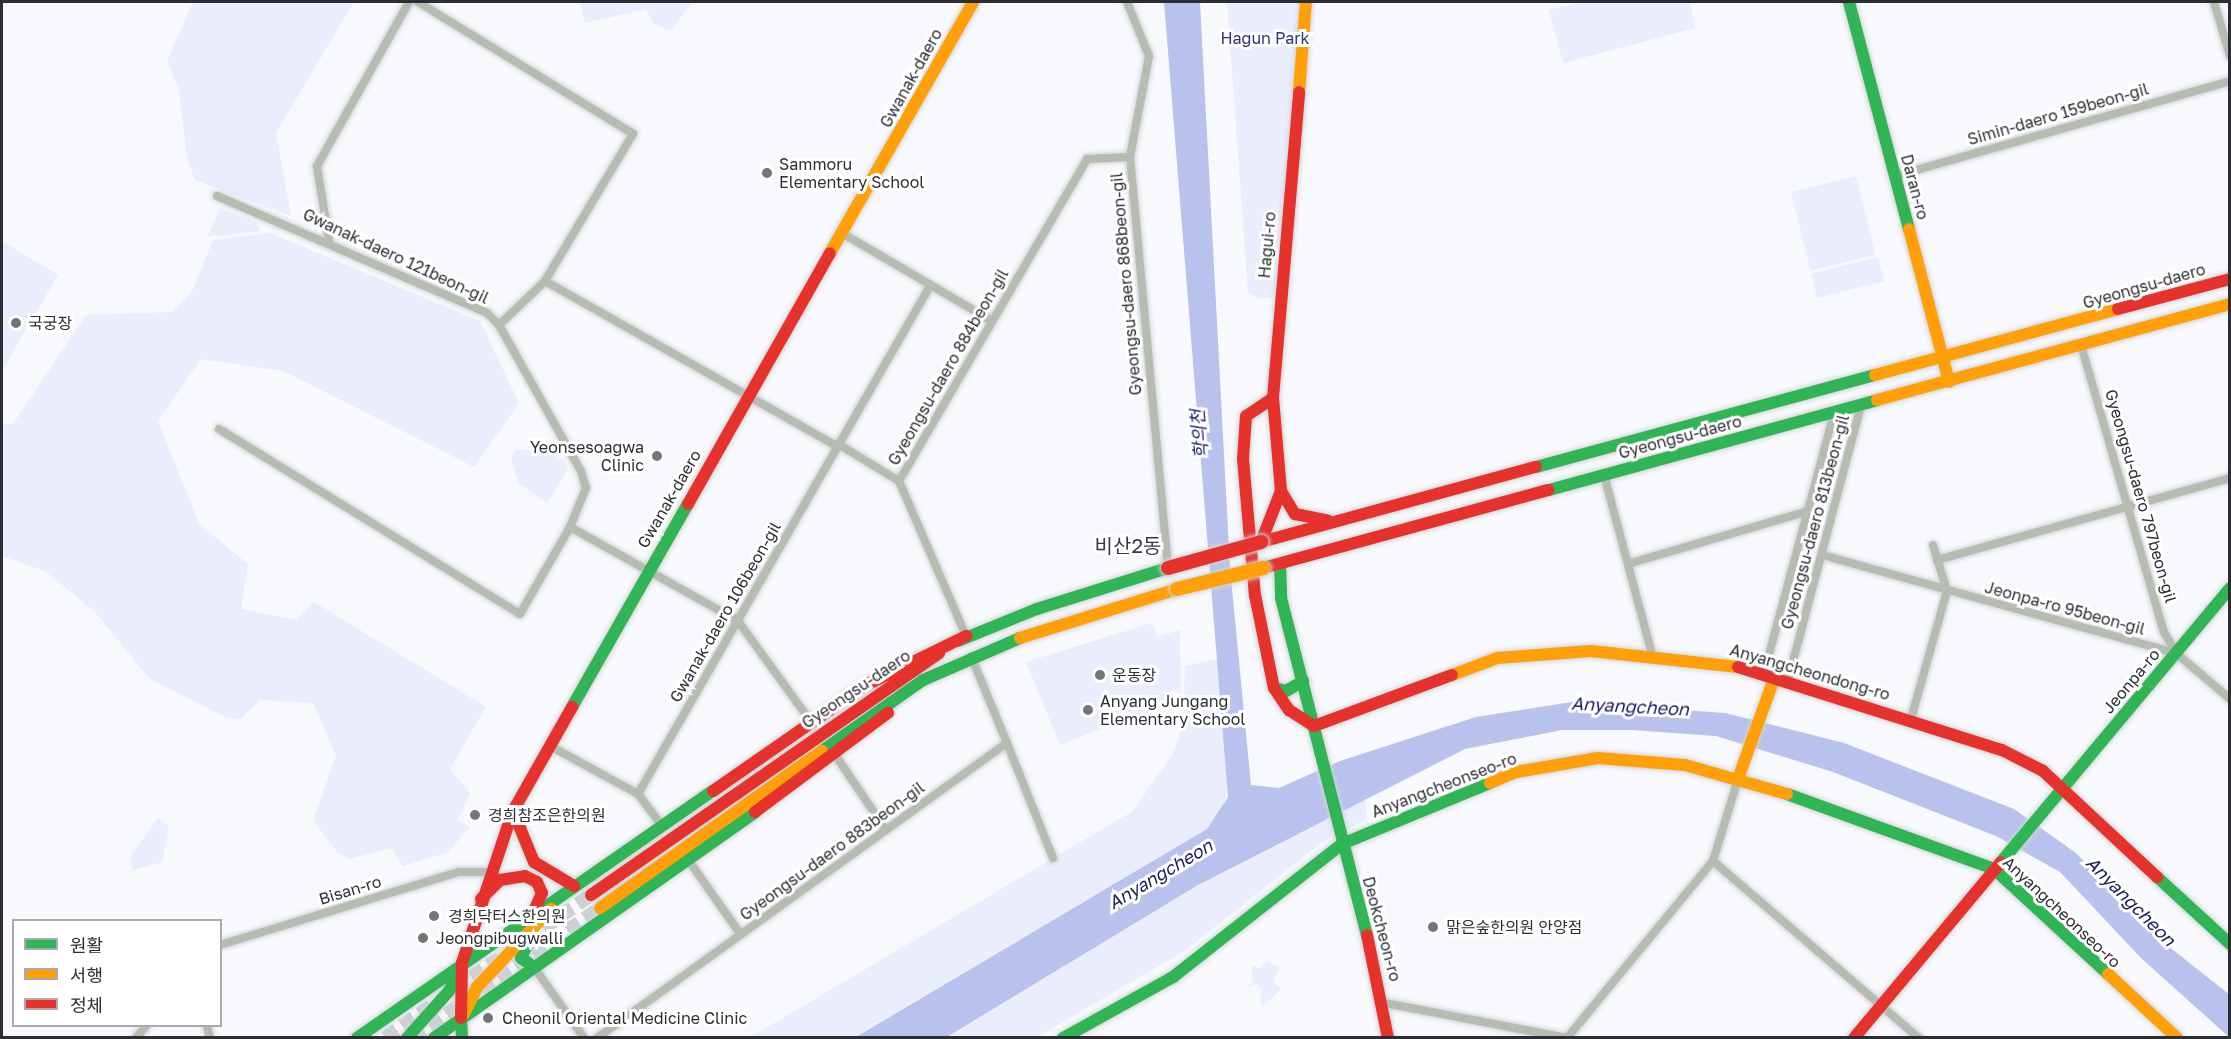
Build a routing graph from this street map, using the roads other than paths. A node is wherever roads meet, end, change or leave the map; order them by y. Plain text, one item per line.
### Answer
1 (409, 2) edge
2 (418, 2) edge
3 (973, 2) edge
4 (1127, 2) edge
5 (1306, 2) edge
6 (1849, 2) edge
7 (2214, 2) edge
8 (2229, 56) edge
9 (2229, 81) edge
10 (1130, 157) junction
11 (1895, 176) junction
12 (217, 196) dead end
13 (842, 233) junction
14 (329, 241) junction
15 (2229, 279) edge
16 (545, 281) junction
17 (930, 286) junction
18 (2229, 287) edge
19 (2229, 297) edge
20 (2229, 304) edge
21 (993, 321) junction
22 (499, 324) junction
23 (2068, 325) junction
24 (2106, 339) junction
25 (2081, 345) junction
26 (1942, 358) junction
27 (1949, 382) junction
28 (748, 395) junction
29 (1273, 398) junction
30 (1861, 406) junction
31 (1834, 413) junction
32 (219, 429) dead end
33 (837, 445) junction
34 (1604, 475) junction
35 (2229, 478) edge
36 (899, 481) junction
37 (1281, 491) junction
38 (2131, 506) junction
39 (1809, 511) junction
40 (1332, 521) junction
41 (570, 527) junction
42 (1261, 542) junction
43 (1933, 545) dead end
44 (1822, 555) junction
45 (1937, 560) junction
46 (1630, 563) junction
47 (1280, 564) junction
48 (1168, 568) junction
49 (649, 569) junction
50 (2229, 588) edge
51 (1947, 591) junction
52 (738, 621) junction
53 (966, 636) junction
54 (2176, 653) junction
55 (1652, 654) junction
56 (971, 656) junction
57 (1776, 676) junction
58 (923, 680) junction
59 (1303, 681) junction
60 (1274, 688) junction
61 (2229, 699) edge
62 (1911, 719) junction
63 (811, 722) junction
64 (1316, 732) junction
65 (1007, 743) junction
66 (550, 746) junction
67 (836, 756) junction
68 (1739, 776) junction
69 (2061, 790) junction
70 (638, 794) junction
71 (513, 811) junction
72 (662, 826) junction
73 (886, 830) junction
74 (1341, 837) junction
75 (1053, 858) dead end
76 (689, 861) junction
77 (1713, 861) junction
78 (1997, 865) junction
79 (489, 872) junction
80 (574, 886) junction
81 (591, 895) tunnel mouth
82 (480, 900) junction
83 (600, 908) tunnel mouth
84 (532, 921) junction
85 (741, 935) junction
86 (222, 944) edge
87 (2229, 944) edge
88 (462, 963) junction
89 (534, 967) junction
90 (1385, 1003) junction
91 (1880, 1005) junction
92 (461, 1018) junction
93 (357, 1038) edge
94 (408, 1038) edge
95 (434, 1038) edge
96 (462, 1038) edge
97 (584, 1038) edge
98 (597, 1038) edge
99 (1062, 1038) edge
100 (1388, 1038) edge
101 (1567, 1038) edge
102 (1854, 1038) edge
103 (1919, 1038) edge
104 (2177, 1038) edge

1 - 14 street
2 - 16 street
3 - 13 main road, Gwanak-daero
4 - 10 street, Gyeongsu-daero 868beon-gil
5 - 29 main road, Hagui-ro
6 - 11 main road, Daran-ro
7 - 8 street
9 - 11 street, Simin-daero 159beon-gil
10 - 21 street, Gyeongsu-daero 884beon-gil
10 - 48 street, Gyeongsu-daero 868beon-gil
11 - 26 main road, Daran-ro
12 - 14 street, Gwanak-daero 121beon-gil
13 - 17 street
13 - 28 main road, Gwanak-daero
14 - 22 street, Gwanak-daero 121beon-gil
15 - 23 main road, Gyeongsu-daero
16 - 22 street
16 - 28 street
17 - 21 street
17 - 33 street, Gwanak-daero 106beon-gil
18 - 23 main road, Gyeongsu-daero
19 - 24 main road, Gyeongsu-daero
20 - 24 main road, Gyeongsu-daero
21 - 36 street, Gyeongsu-daero 884beon-gil
22 - 41 street, Gwanak-daero 121beon-gil
23 - 26 main road, Gyeongsu-daero
24 - 25 main road, Gyeongsu-daero
25 - 27 main road, Gyeongsu-daero
25 - 38 street, Gyeongsu-daero 797beon-gil
26 - 27 main road, Daran-ro
26 - 40 main road, Gyeongsu-daero
27 - 30 main road, Gyeongsu-daero
28 - 33 street
28 - 49 main road, Gwanak-daero
29 - 37 main road, Hagui-ro
29 - 60 main road
30 - 31 main road, Gyeongsu-daero
30 - 44 street, Gyeongsu-daero 813beon-gil
31 - 34 main road, Gyeongsu-daero
31 - 39 street, Gyeongsu-daero 813beon-gil
32 - 41 street, Gwanak-daero 121beon-gil
33 - 36 street
33 - 52 street, Gwanak-daero 106beon-gil
34 - 46 street
34 - 47 main road, Gyeongsu-daero
35 - 38 street
36 - 53 street, Gyeongsu-daero 884beon-gil
37 - 40 main road
37 - 42 main road
38 - 45 street
38 - 54 street, Gyeongsu-daero 797beon-gil
39 - 46 street, Gyeongsu-daero 813beon-gil
39 - 57 street, Gyeongsu-daero 813beon-gil
40 - 42 main road, Gyeongsu-daero
41 - 49 street
42 - 48 main road, Gyeongsu-daero, bridge
43 - 45 street
44 - 51 street, Jeonpa-ro 95beon-gil
44 - 57 street, Gyeongsu-daero 813beon-gil
45 - 51 street
46 - 55 street
47 - 56 main road, Gyeongsu-daero, bridge
47 - 59 main road
48 - 53 main road, Gyeongsu-daero
49 - 52 street
49 - 66 main road, Gwanak-daero
50 - 54 main road, Jeonpa-ro
51 - 54 street, Jeonpa-ro 95beon-gil
51 - 62 street
52 - 63 street
52 - 70 street, Gwanak-daero 106beon-gil
53 - 63 main road
53 - 81 main road, Gyeongsu-daero
54 - 61 street
54 - 69 main road, Jeonpa-ro
55 - 57 main road, Anyangcheondong-ro
55 - 64 main road, Anyangcheondong-ro
56 - 58 main road, Gyeongsu-daero
56 - 65 street
57 - 62 main road, Anyangcheondong-ro
57 - 68 main road
58 - 67 main road
58 - 83 main road, Gyeongsu-daero
59 - 60 main road
59 - 64 main road
60 - 64 main road
62 - 69 main road, Anyangcheondong-ro
63 - 72 main road
64 - 74 main road, Deokcheon-ro
65 - 73 street, Gyeongsu-daero 883beon-gil
65 - 75 street
66 - 70 street
66 - 71 main road, Gwanak-daero
67 - 73 street
67 - 76 main road
68 - 74 main road, Anyangcheonseo-ro
68 - 77 street
68 - 78 main road, Anyangcheonseo-ro
69 - 78 main road, Jeonpa-ro
69 - 87 main road, Anyangcheondong-ro
70 - 72 street
71 - 79 main road, Gwanak-daero
71 - 80 main road
72 - 80 main road
73 - 85 street, Gyeongsu-daero 883beon-gil
74 - 90 main road, Deokcheon-ro
74 - 99 main road, Anyangcheonseo-ro
76 - 85 street
76 - 89 main road
77 - 91 street
77 - 101 street
78 - 91 main road
78 - 104 main road, Anyangcheonseo-ro
79 - 82 main road, Gwanak-daero
79 - 86 street, Bisan-ro
80 - 84 main road
82 - 84 main road
82 - 88 main road, Gwanak-daero
84 - 88 main road
84 - 89 main road
84 - 92 main road
85 - 98 street, Gyeongsu-daero 883beon-gil
88 - 92 main road, Gwanak-daero
88 - 93 main road
88 - 94 main road
89 - 92 main road
89 - 97 street
90 - 100 main road, Deokcheon-ro
90 - 101 street
91 - 102 main road
91 - 103 street
92 - 95 main road
92 - 96 main road, Gwanak-daero

